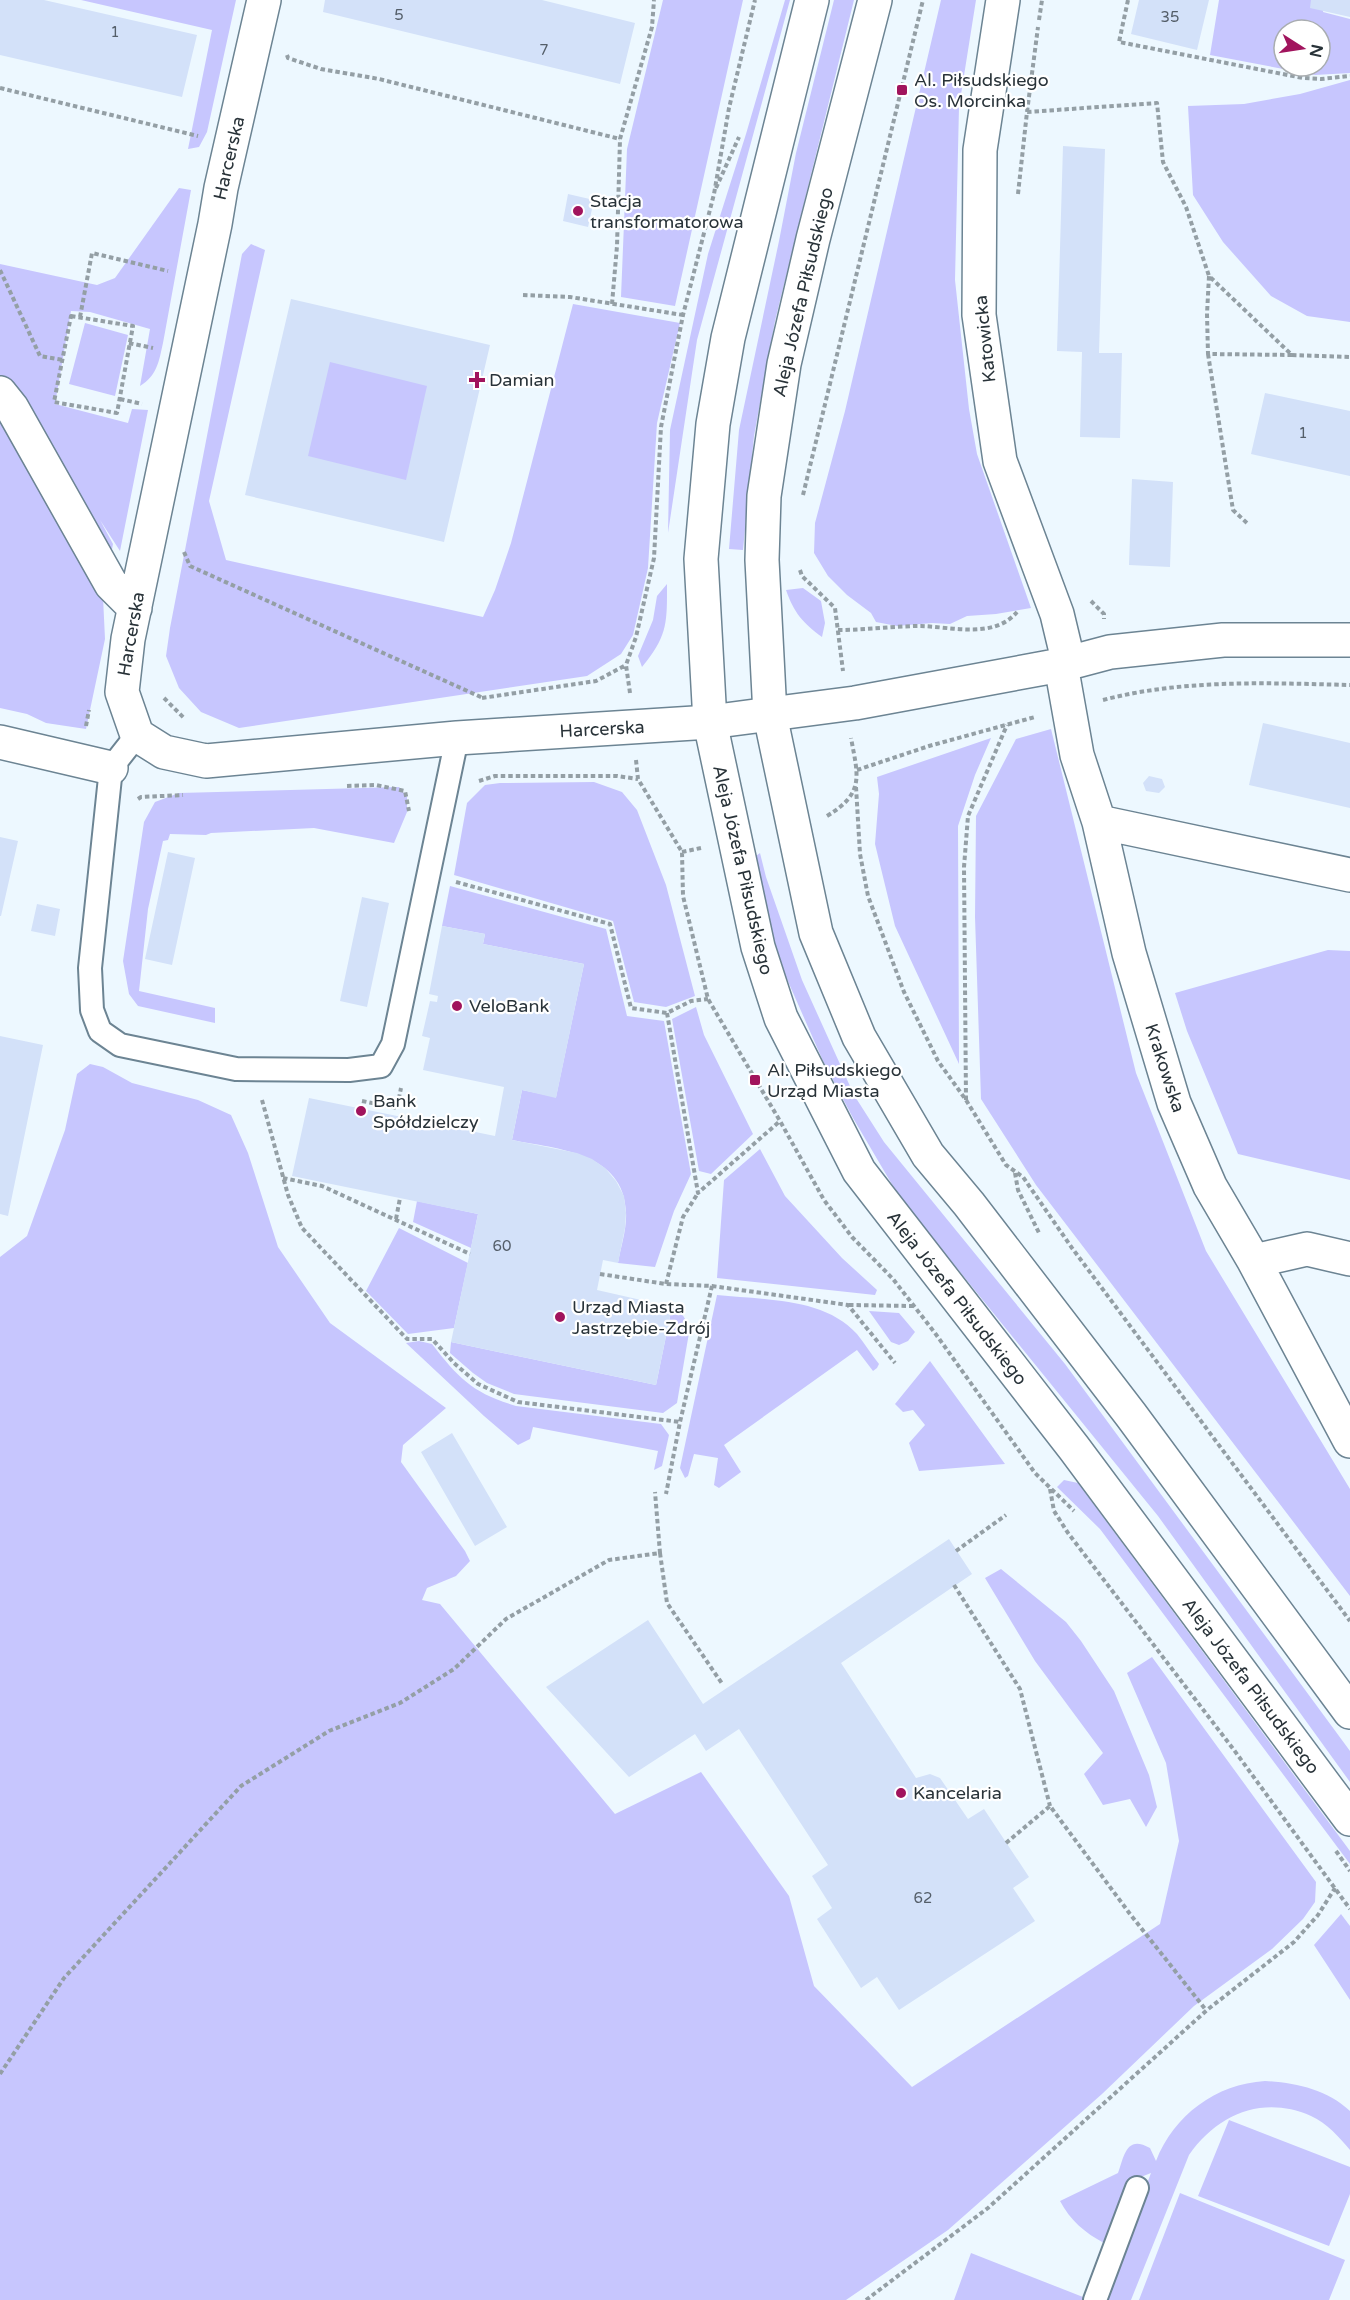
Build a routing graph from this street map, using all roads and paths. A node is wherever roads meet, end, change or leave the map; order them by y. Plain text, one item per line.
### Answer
1 (264, 0) edge
2 (654, 0) edge
3 (755, 0) edge
4 (812, 0) edge
5 (875, 0) edge
6 (923, 0) edge
7 (1003, 0) edge
8 (1042, 0) edge
9 (1128, 0) edge
10 (284, 50) dead end
11 (1350, 76) edge
12 (0, 88) edge
13 (1027, 112) junction
14 (206, 138) dead end
15 (620, 140) junction
16 (714, 194) dead end
17 (1017, 203) dead end
18 (0, 270) edge
19 (175, 272) dead end
20 (1209, 276) junction
21 (523, 295) dead end
22 (612, 304) junction
23 (683, 315) dead end
24 (80, 317) junction
25 (129, 343) junction
26 (159, 349) dead end
27 (1208, 354) junction
28 (1292, 355) junction
29 (1350, 357) edge
30 (63, 360) junction
31 (0, 393) edge
32 (120, 399) junction
33 (149, 405) dead end
34 (800, 505) dead end
35 (1248, 524) dead end
36 (182, 546) dead end
37 (800, 568) dead end
38 (1090, 600) dead end
39 (1020, 606) dead end
40 (135, 608) junction
41 (1104, 614) dead end
42 (838, 630) junction
43 (1350, 640) edge
44 (626, 664) dead end
45 (1061, 665) junction
46 (843, 677) dead end
47 (1350, 685) edge
48 (160, 688) dead end
49 (483, 698) junction
50 (472, 700) dead end
51 (1092, 702) dead end
52 (770, 714) junction
53 (1036, 717) dead end
54 (188, 721) dead end
55 (710, 722) junction
56 (1007, 725) junction
57 (137, 735) junction
58 (457, 738) junction
59 (0, 742) edge
60 (854, 751) dead end
61 (111, 768) junction
62 (857, 770) junction
63 (638, 780) dead end
64 (477, 782) dead end
65 (344, 786) dead end
66 (856, 787) junction
67 (186, 795) dead end
68 (107, 816) junction
69 (821, 819) dead end
70 (440, 820) junction
71 (1099, 822) junction
72 (705, 847) dead end
73 (682, 852) dead end
74 (437, 873) junction
75 (1350, 875) edge
76 (708, 999) dead end
77 (667, 1013) junction
78 (402, 1085) dead end
79 (271, 1097) dead end
80 (351, 1099) dead end
81 (966, 1100) junction
82 (780, 1121) dead end
83 (283, 1178) junction
84 (698, 1193) junction
85 (400, 1198) dead end
86 (396, 1219) junction
87 (470, 1254) dead end
88 (1350, 1258) edge
89 (1254, 1261) junction
90 (600, 1274) dead end
91 (666, 1284) junction
92 (712, 1286) junction
93 (848, 1305) junction
94 (915, 1306) dead end
95 (895, 1363) dead end
96 (680, 1422) junction
97 (1350, 1441) edge
98 (1050, 1489) dead end
99 (655, 1492) dead end
100 (666, 1494) dead end
101 (1006, 1515) dead end
102 (956, 1551) dead end
103 (660, 1553) junction
104 (954, 1585) dead end
105 (1350, 1621) edge
106 (723, 1684) dead end
107 (1350, 1712) edge
108 (1050, 1806) junction
109 (1350, 1819) edge
110 (1006, 1843) dead end
111 (1335, 1888) junction
112 (1350, 1909) edge
113 (1207, 2010) junction
114 (0, 2074) edge
115 (1137, 2188) dead end
116 (866, 2300) edge
117 (1095, 2300) edge

1 - 40 street, Harcerska
2 - 15 path
3 - 16 path
4 - 55 street, Aleja Józefa Piłsudskiego
5 - 52 street, Aleja Józefa Piłsudskiego
6 - 34 path
7 - 45 street, Katowicka
8 - 13 path
9 - 11 path
10 - 15 path
12 - 14 path
13 - 17 path
13 - 20 path
15 - 22 path
18 - 30 path
19 - 24 path
20 - 27 path
20 - 28 path
21 - 22 path
22 - 23 path
24 - 25 path
24 - 30 path
25 - 26 path
25 - 32 path
27 - 28 path
27 - 35 path
28 - 29 path
30 - 32 path
31 - 40 street
32 - 33 path
36 - 49 path
37 - 42 path
38 - 41 path
39 - 42 path
40 - 57 street, Harcerska
42 - 46 path
43 - 45 street
44 - 49 path
45 - 52 street
45 - 71 street, Krakowska
47 - 51 path
48 - 54 path
49 - 50 path
52 - 55 street, Harcerska
52 - 107 street, Aleja Józefa Piłsudskiego
53 - 56 path
55 - 58 street, Harcerska
55 - 109 street, Aleja Józefa Piłsudskiego
56 - 62 path
56 - 81 path
57 - 58 street, Harcerska
57 - 61 lane
58 - 70 lane
59 - 61 street
60 - 62 path
61 - 68 lane
62 - 66 path
63 - 64 path
65 - 70 path
66 - 69 path
66 - 81 path
67 - 68 path
68 - 74 lane
70 - 74 lane
71 - 75 street
71 - 89 street, Krakowska
72 - 73 path
74 - 77 path
76 - 77 path
77 - 84 path
78 - 80 path
79 - 83 path
81 - 105 path
82 - 84 path
83 - 86 path
83 - 96 path
84 - 91 path
85 - 86 path
86 - 87 path
88 - 89 street
89 - 97 street, Krakowska
90 - 91 path
91 - 92 path
92 - 93 path
92 - 96 path
93 - 94 path
93 - 95 path
96 - 100 path
98 - 111 path
99 - 103 path
101 - 102 path
103 - 106 path
103 - 114 path
104 - 108 path
108 - 110 path
108 - 113 path
111 - 112 path
111 - 113 path
113 - 116 path
115 - 117 lane

